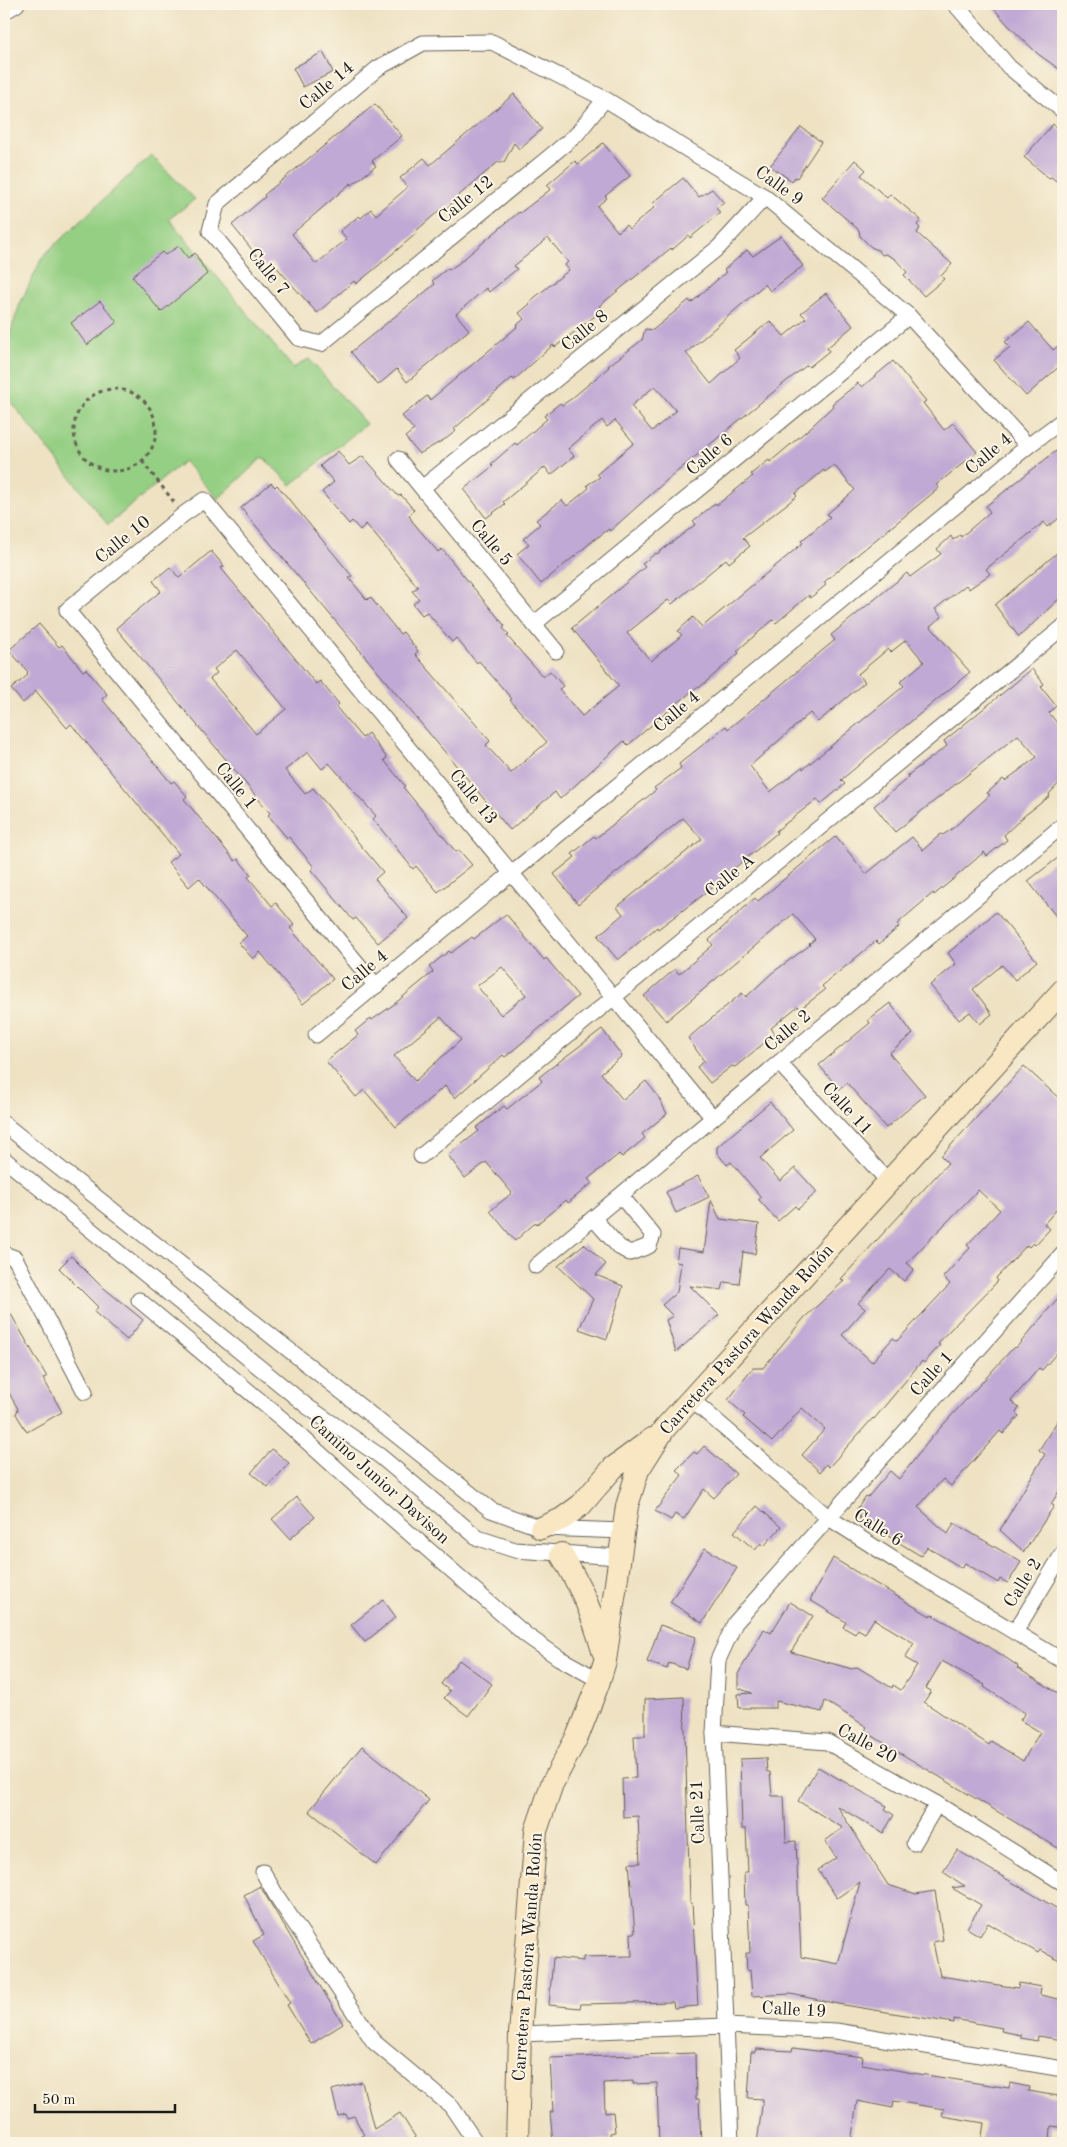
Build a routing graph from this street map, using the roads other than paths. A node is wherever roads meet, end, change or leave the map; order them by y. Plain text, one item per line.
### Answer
1 (17, 4) edge
2 (955, 4) edge
3 (4, 12) edge
4 (454, 42) joint
5 (605, 99) junction
6 (1063, 111) edge
7 (238, 186) joint
8 (765, 197) junction
9 (908, 316) junction
10 (344, 324) joint
11 (1063, 420) edge
12 (1028, 446) junction
13 (398, 459) dead end
14 (422, 488) junction
15 (204, 500) joint
16 (67, 610) joint
17 (534, 624) junction
18 (1063, 626) edge
19 (556, 651) dead end
20 (1063, 825) edge
21 (512, 874) junction
22 (376, 986) junction
23 (1063, 990) edge
24 (613, 997) junction
25 (316, 1035) dead end
26 (779, 1063) junction
27 (714, 1118) junction
28 (4, 1124) edge
29 (422, 1156) dead end
30 (4, 1159) edge
31 (888, 1181) junction
32 (621, 1196) junction
33 (594, 1219) junction
34 (4, 1254) edge
35 (1063, 1254) edge
36 (536, 1266) dead end
37 (139, 1300) dead end
38 (85, 1392) dead end
39 (692, 1400) junction
40 (664, 1429) junction
41 (829, 1518) junction
42 (541, 1528) junction
43 (624, 1531) junction
44 (1063, 1553) edge
45 (561, 1554) junction
46 (619, 1557) junction
47 (1015, 1632) junction
48 (1063, 1661) edge
49 (602, 1670) junction
50 (714, 1733) junction
51 (937, 1804) junction
52 (914, 1843) dead end
53 (263, 1872) dead end
54 (1063, 1884) edge
55 (726, 2026) junction
56 (520, 2034) junction
57 (1063, 2069) edge
58 (476, 2143) edge
59 (517, 2143) edge
60 (731, 2143) edge

1 - 3 street
2 - 6 street
4 - 5 street, Calle 9
4 - 7 street, Calle 14
5 - 8 street, Calle 9
5 - 10 street, Calle 12
7 - 10 street, Calle 7
8 - 9 street, Calle 9
8 - 14 street, Calle 8
9 - 12 street, Calle 9
9 - 17 street, Calle 6
11 - 12 street, Calle 4
12 - 21 street, Calle 4
13 - 14 street, Calle 5
14 - 17 street, Calle 5
15 - 16 street, Calle 10
15 - 21 street, Calle 13
16 - 22 street, Calle 1
17 - 19 street, Calle 5
18 - 24 street, Calle A
20 - 26 street, Calle 2
21 - 22 street, Calle 4
21 - 24 street, Calle 13
22 - 25 street, Calle 4
23 - 31 street, Carretera Pastora Wanda Rolón
24 - 27 street, Calle 13
24 - 29 street, Calle A
26 - 27 street, Calle 2
26 - 31 street, Calle 11
27 - 32 street, Calle 2
28 - 42 street
30 - 45 street
31 - 39 street, Carretera Pastora Wanda Rolón
32 - 33 street, Calle 2
32 - 33 street
33 - 36 street, Calle 2
34 - 38 street
35 - 41 street, Calle 1
37 - 49 street, Camino Junior Davison
39 - 40 street, Carretera Pastora Wanda Rolón
39 - 41 street, Calle 6
40 - 42 street
40 - 43 street, Carretera Pastora Wanda Rolón
41 - 47 street, Calle 6
41 - 50 street, Calle 21
42 - 43 street
43 - 46 street, Carretera Pastora Wanda Rolón
44 - 47 street, Calle 2
45 - 46 street
45 - 49 street
46 - 49 street, Carretera Pastora Wanda Rolón
47 - 48 street, Calle 6
49 - 56 street, Carretera Pastora Wanda Rolón
50 - 51 street, Calle 20
50 - 55 street, Calle 21
51 - 52 street
51 - 54 street, Calle 20
53 - 58 street
55 - 56 street, Calle 19
55 - 57 street, Calle 19
55 - 60 street, Calle 21
56 - 59 street, Carretera Pastora Wanda Rolón

